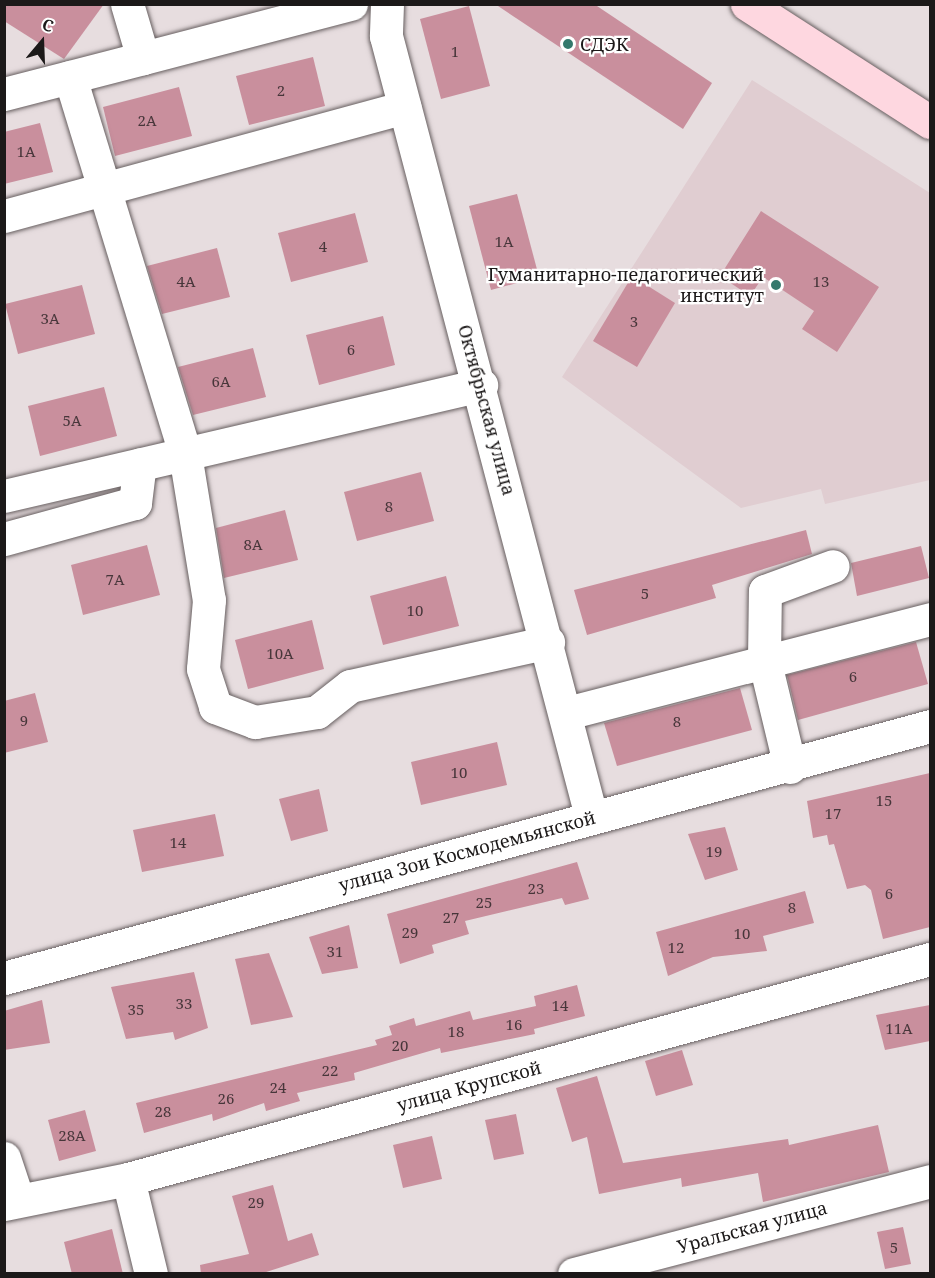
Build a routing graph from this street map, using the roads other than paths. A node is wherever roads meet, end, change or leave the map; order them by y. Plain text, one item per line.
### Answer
1 (127, 4) edge
2 (351, 4) edge
3 (387, 4) edge
4 (747, 4) edge
5 (142, 58) junction
6 (70, 77) junction
7 (4, 94) edge
8 (404, 107) junction
9 (930, 122) edge
10 (104, 189) junction
11 (4, 216) edge
12 (481, 385) junction
13 (185, 454) junction
14 (140, 464) junction
15 (4, 496) edge
16 (4, 539) edge
17 (833, 566) dead end
18 (930, 619) edge
19 (548, 642) junction
20 (764, 659) junction
21 (567, 713) junction
22 (930, 726) edge
23 (790, 766) junction
24 (591, 816) junction
25 (930, 959) edge
26 (4, 978) edge
27 (4, 1158) edge
28 (128, 1179) junction
29 (930, 1181) edge
30 (11, 1202) edge
31 (151, 1274) edge
32 (574, 1274) edge

1 - 5 street
2 - 5 street
3 - 8 street, Октябрьская улица
4 - 9 main road
5 - 6 street
6 - 7 street
6 - 10 street
8 - 10 street
8 - 12 street, Октябрьская улица
10 - 11 street
10 - 13 street
12 - 13 street
12 - 19 street, Октябрьская улица
13 - 14 street
13 - 19 street
14 - 15 street
14 - 16 street
17 - 20 street
18 - 20 street
19 - 21 street, Октябрьская улица
20 - 21 street
20 - 23 street
21 - 24 street, Октябрьская улица
22 - 23 street, улица Зои Космодемьянской
23 - 24 street, улица Зои Космодемьянской
24 - 26 street, улица Зои Космодемьянской
25 - 28 street, улица Крупской
27 - 30 street
28 - 30 street, улица Крупской
28 - 31 street
29 - 32 street, Уральская улица

